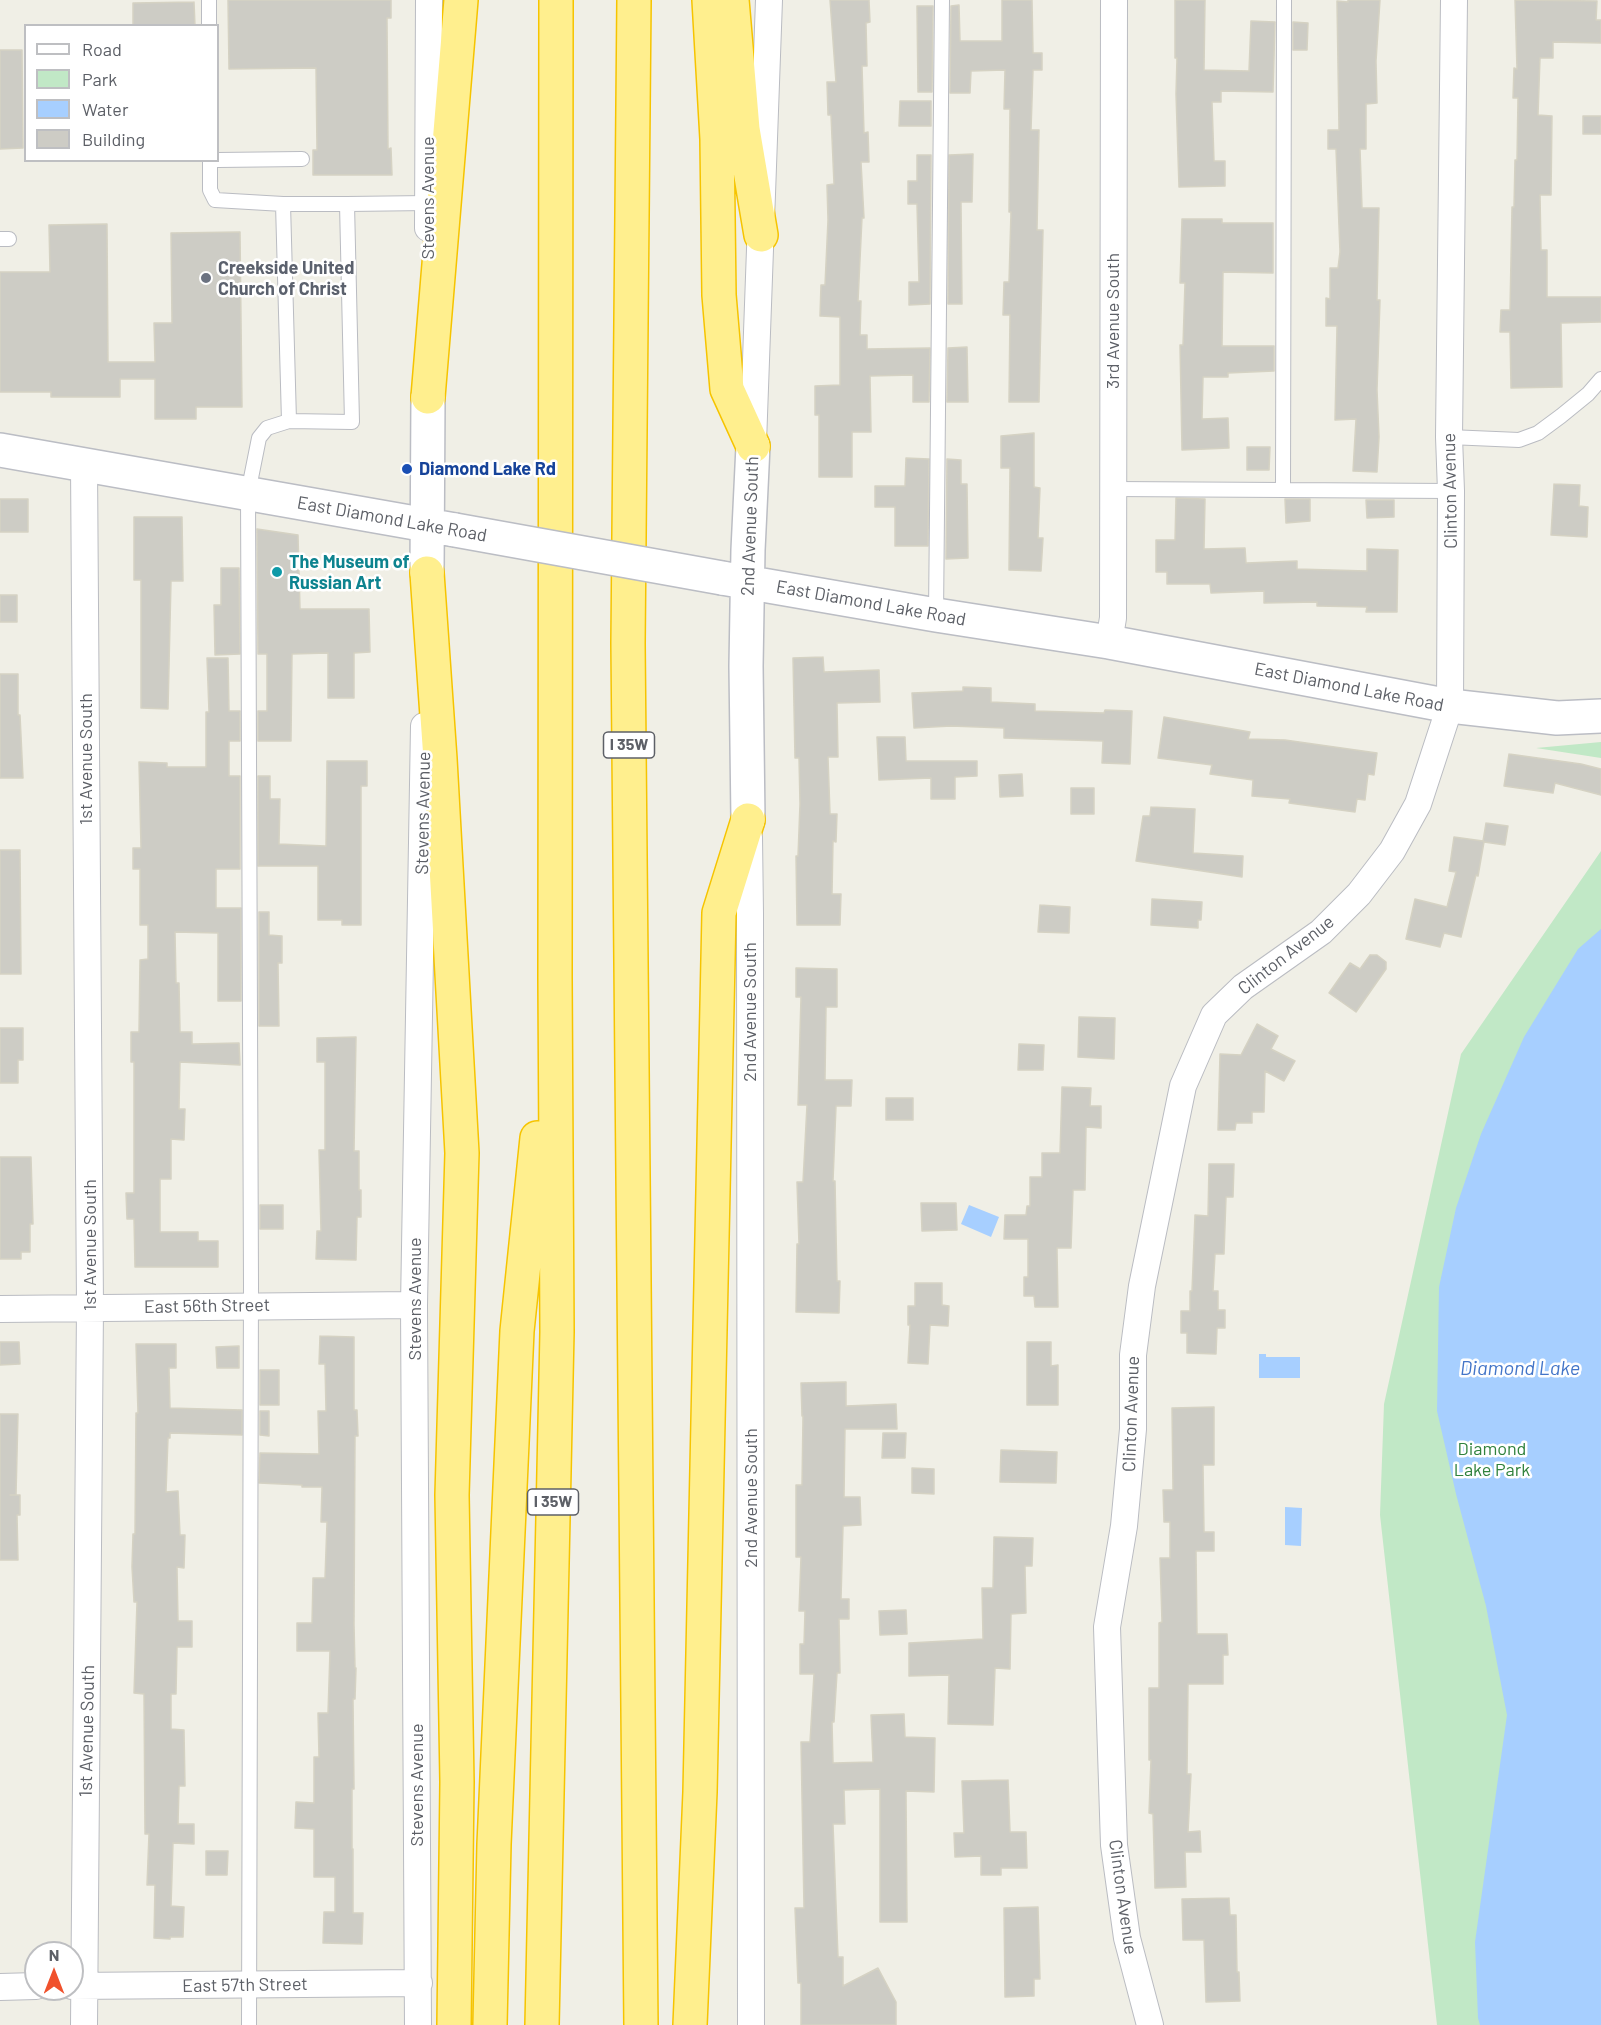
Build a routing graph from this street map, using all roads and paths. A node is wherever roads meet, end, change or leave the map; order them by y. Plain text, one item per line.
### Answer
1 (208, 0) edge
2 (429, 0) edge
3 (461, 0) edge
4 (556, 0) edge
5 (634, 0) edge
6 (709, 0) edge
7 (732, 0) edge
8 (769, 0) edge
9 (942, 0) edge
10 (1114, 0) edge
11 (1284, 0) edge
12 (1454, 0) edge
13 (209, 24) edge
14 (302, 159) dead end
15 (219, 160) edge
16 (210, 162) edge
17 (428, 203) junction
18 (283, 204) junction
19 (347, 204) junction
20 (760, 235) junction
21 (1601, 379) edge
22 (428, 396) junction
23 (289, 421) junction
24 (1449, 437) junction
25 (753, 446) junction
26 (0, 450) edge
27 (84, 465) junction
28 (1283, 488) junction
29 (1113, 489) junction
30 (1451, 490) junction
31 (248, 494) junction
32 (441, 527) junction
33 (427, 573) junction
34 (735, 580) junction
35 (936, 615) junction
36 (1109, 642) junction
37 (1450, 706) junction
38 (1601, 716) edge
39 (748, 820) junction
40 (555, 978) junction
41 (414, 1305) junction
42 (251, 1306) junction
43 (90, 1307) junction
44 (0, 1309) edge
45 (79, 1941) edge
46 (419, 1983) junction
47 (249, 1985) junction
48 (24, 1986) edge
49 (84, 1986) edge
50 (0, 1987) edge
51 (80, 2001) edge
52 (84, 2025) edge
53 (249, 2025) edge
54 (418, 2025) edge
55 (454, 2025) edge
56 (490, 2025) edge
57 (542, 2025) edge
58 (641, 2025) edge
59 (690, 2025) edge
60 (751, 2025) edge
61 (1150, 2025) edge

1 - 13 lane
2 - 17 street, Stevens Avenue
3 - 22 highway
4 - 40 highway, I 35W
5 - 58 highway, I 35W
6 - 25 highway
7 - 20 highway
8 - 20 street, 2nd Avenue South
9 - 35 lane
10 - 29 street, 3rd Avenue South
11 - 28 lane
12 - 24 street, Clinton Avenue
14 - 15 lane
16 - 18 lane
17 - 19 lane
17 - 22 street, Stevens Avenue
18 - 19 lane
18 - 23 lane
19 - 23 lane
20 - 25 street, 2nd Avenue South
21 - 24 lane
22 - 32 street
23 - 31 lane
24 - 30 street, Clinton Avenue
25 - 34 street, 2nd Avenue South
26 - 27 street, East Diamond Lake Road
27 - 31 street, East Diamond Lake Road
27 - 43 street, 1st Avenue South
28 - 29 lane
28 - 30 lane
29 - 36 street, 3rd Avenue South
30 - 37 street, Clinton Avenue
31 - 32 street, East Diamond Lake Road
31 - 42 lane
32 - 33 street
32 - 34 street, East Diamond Lake Road, bridge
33 - 41 street, Stevens Avenue
33 - 55 highway
34 - 35 street, East Diamond Lake Road
34 - 39 street, 2nd Avenue South
35 - 36 street, East Diamond Lake Road
36 - 37 street, East Diamond Lake Road
37 - 38 street, East Diamond Lake Road
37 - 61 street, Clinton Avenue
39 - 59 highway
39 - 60 street, 2nd Avenue South
40 - 56 highway
40 - 57 highway, I 35W
41 - 42 street, East 56th Street
41 - 46 street, Stevens Avenue
42 - 43 street, East 56th Street
42 - 47 lane
43 - 44 street, East 56th Street
43 - 45 street, 1st Avenue South
46 - 47 street, East 57th Street
46 - 54 street, Stevens Avenue
47 - 49 street, East 57th Street
47 - 53 lane
48 - 50 street
51 - 52 street, 1st Avenue South

